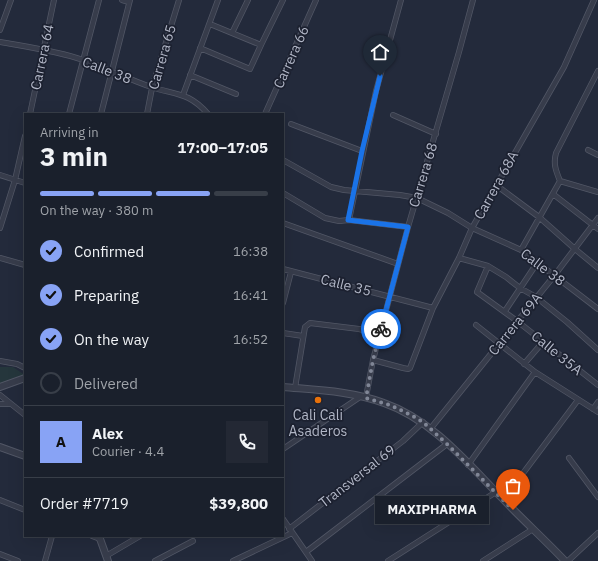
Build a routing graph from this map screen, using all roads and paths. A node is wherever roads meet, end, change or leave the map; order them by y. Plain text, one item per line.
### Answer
1 (11, 0) edge
2 (54, 0) edge
3 (99, 0) edge
4 (122, 0) edge
5 (179, 0) edge
6 (218, 0) edge
7 (248, 0) edge
8 (284, 0) edge
9 (316, 0) edge
10 (401, 0) edge
11 (473, 0) edge
12 (594, 0) edge
13 (130, 1) edge
14 (210, 24) junction
15 (0, 30) edge
16 (232, 33) junction
17 (0, 42) edge
18 (261, 45) junction
19 (200, 48) junction
20 (44, 50) junction
21 (83, 60) junction
22 (598, 71) edge
23 (112, 72) junction
24 (190, 75) junction
25 (152, 88) junction
26 (236, 94) dead end
27 (184, 95) junction
28 (30, 113) edge
29 (69, 113) edge
30 (100, 113) edge
31 (147, 113) edge
32 (207, 113) edge
33 (265, 113) edge
34 (393, 115) dead end
35 (291, 124) dead end
36 (436, 134) junction
37 (24, 140) edge
38 (588, 150) dead end
39 (362, 151) junction
40 (598, 155) edge
41 (284, 161) edge
42 (0, 175) edge
43 (15, 180) junction
44 (560, 181) junction
45 (24, 183) edge
46 (496, 185) junction
47 (354, 191) junction
48 (598, 192) edge
49 (284, 194) edge
50 (553, 194) junction
51 (417, 198) junction
52 (2, 216) edge
53 (539, 217) junction
54 (598, 218) edge
55 (348, 220) junction
56 (284, 223) edge
57 (592, 225) junction
58 (408, 227) junction
59 (0, 228) edge
60 (472, 228) junction
61 (598, 229) edge
62 (575, 249) junction
63 (521, 250) junction
64 (0, 258) edge
65 (459, 258) junction
66 (537, 263) junction
67 (24, 264) edge
68 (398, 264) junction
69 (488, 266) junction
70 (598, 268) edge
71 (284, 269) edge
72 (291, 272) junction
73 (554, 276) junction
74 (520, 288) junction
75 (390, 297) junction
76 (536, 297) junction
77 (284, 299) edge
78 (433, 308) junction
79 (598, 309) edge
80 (505, 311) junction
81 (517, 321) junction
82 (476, 325) dead end
83 (284, 333) edge
84 (379, 334) junction
85 (303, 336) junction
86 (543, 342) junction
87 (499, 344) junction
88 (598, 350) edge
89 (373, 360) junction
90 (0, 361) edge
91 (524, 364) junction
92 (24, 368) edge
93 (535, 372) junction
94 (24, 378) edge
95 (598, 385) edge
96 (0, 387) edge
97 (284, 387) edge
98 (295, 388) junction
99 (0, 395) edge
100 (363, 397) junction
101 (578, 400) junction
102 (598, 402) edge
103 (0, 404) edge
104 (11, 404) junction
105 (593, 409) junction
106 (598, 412) edge
107 (24, 414) edge
108 (423, 422) junction
109 (431, 428) junction
110 (447, 444) junction
111 (0, 447) edge
112 (284, 448) edge
113 (24, 456) edge
114 (569, 458) dead end
115 (468, 465) junction
116 (496, 492) junction
117 (598, 497) edge
118 (0, 500) edge
119 (503, 500) junction
120 (24, 510) edge
121 (284, 521) edge
122 (289, 529) junction
123 (533, 529) junction
124 (598, 532) edge
125 (292, 533) junction
126 (52, 537) edge
127 (99, 537) edge
128 (138, 537) edge
129 (284, 537) edge
130 (284, 537) edge
131 (193, 541) dead end
132 (306, 552) junction
133 (0, 554) edge
134 (107, 558) edge
135 (18, 561) edge
136 (45, 561) edge
137 (155, 561) edge
138 (233, 561) edge
139 (312, 561) edge
140 (388, 561) edge
141 (483, 561) edge
142 (566, 561) edge

1 - 15 street
2 - 20 street, Carrera 64
3 - 21 street
4 - 13 street
5 - 25 street, Carrera 65
6 - 14 street
7 - 16 street
8 - 18 street
9 - 33 street, Carrera 66
10 - 39 street
11 - 36 street, Carrera 68
12 - 46 street, Carrera 68A
13 - 23 street
14 - 16 street
14 - 19 street
16 - 18 street
17 - 20 street, Calle 38
18 - 19 street
19 - 24 street
20 - 21 street, Calle 38
20 - 28 street, Carrera 64
21 - 23 street, Calle 38
21 - 29 street
22 - 44 street
23 - 25 street, Calle 38
23 - 30 street
24 - 26 street
24 - 27 street
25 - 27 street, Calle 38
25 - 31 street, Carrera 65
27 - 32 street, Calle 38
34 - 36 street
35 - 39 street
36 - 51 street, Carrera 68
37 - 43 street
38 - 40 street
39 - 47 street
41 - 47 street, Calle 38
42 - 43 street
43 - 45 street
43 - 52 street
44 - 48 street
44 - 50 street
46 - 53 street
46 - 60 street, Carrera 68A
47 - 51 street, Calle 38
47 - 55 street
49 - 55 street
50 - 53 street
50 - 57 street
51 - 58 street, Carrera 68
51 - 60 street, Calle 38
52 - 59 street
53 - 62 street
53 - 63 street
54 - 57 street, Carrera 69A
55 - 58 street
56 - 68 street
57 - 61 street
57 - 62 street, Carrera 69A
58 - 68 street, Carrera 68
60 - 63 street, Calle 38
60 - 65 street, Carrera 68A
62 - 70 street
62 - 73 street, Carrera 69A
63 - 66 street, Calle 38
64 - 67 street
65 - 69 street
65 - 78 street, Carrera 68A
66 - 73 street, Calle 38
66 - 74 street
68 - 75 street, Carrera 68
69 - 74 street
69 - 80 street, Calle 35A
71 - 72 street, Calle 35
72 - 75 street, Calle 35
72 - 77 street
73 - 76 street, Carrera 69A
73 - 79 street, Calle 38
74 - 76 street
74 - 80 street
75 - 78 street, Calle 35
75 - 84 street, Carrera 68
76 - 81 street, Carrera 69A
76 - 88 street
78 - 89 street, Carrera 68A
80 - 81 street, Calle 35A
81 - 86 street, Calle 35A
81 - 87 street, Carrera 69A
82 - 87 street
83 - 85 street
84 - 85 street
84 - 89 street, Carrera 68
85 - 98 street
86 - 91 street
86 - 95 street, Calle 35A
87 - 91 street
87 - 109 street, Carrera 69A
89 - 100 street, Carrera 68
90 - 92 street
91 - 93 street
93 - 101 street
93 - 115 street
94 - 96 street
97 - 98 street
98 - 100 street
99 - 104 street
100 - 108 street
100 - 112 street
101 - 105 street
101 - 119 street
102 - 105 street
103 - 104 street
104 - 107 street
105 - 106 street
108 - 109 street
108 - 122 street, Transversal 69
109 - 110 street
110 - 115 street
110 - 132 street
111 - 113 street
114 - 117 street
115 - 116 street
116 - 119 street
116 - 140 street
118 - 120 street
119 - 123 street
121 - 122 street
122 - 125 street
123 - 141 street
123 - 142 street
124 - 142 street
125 - 129 street
125 - 132 street
126 - 136 street
127 - 134 street
128 - 134 street
130 - 138 street
131 - 137 street
132 - 139 street
133 - 135 street

